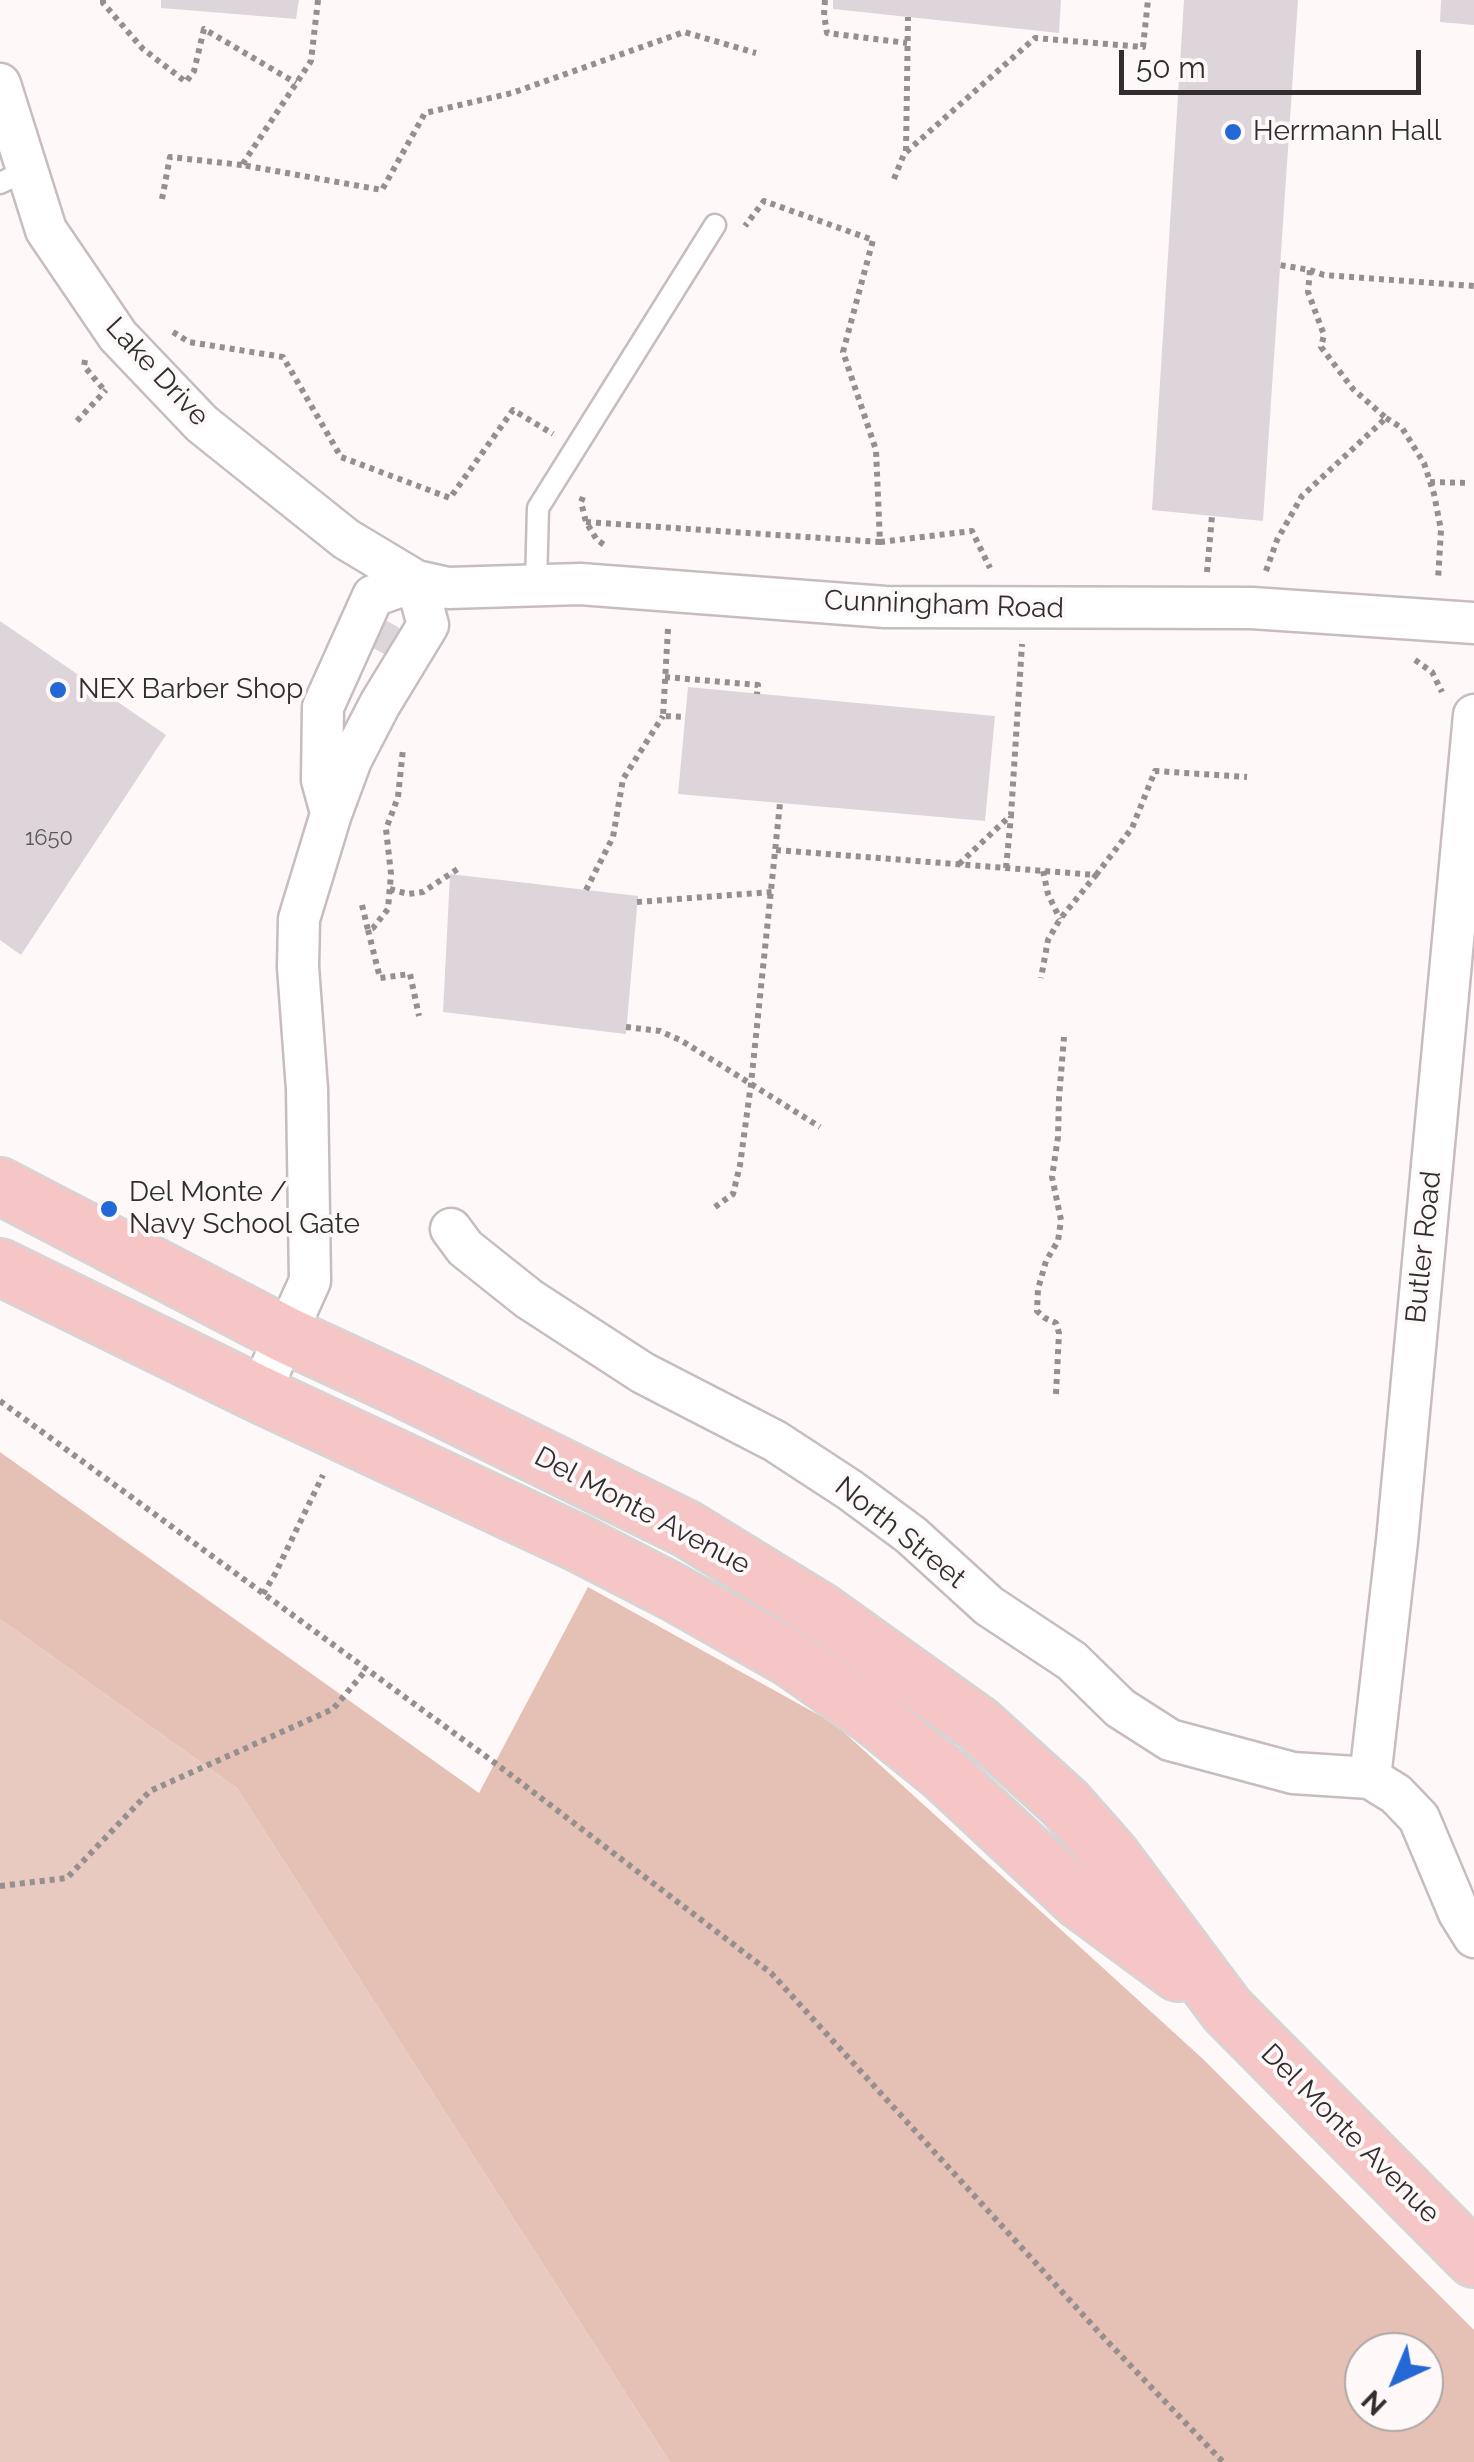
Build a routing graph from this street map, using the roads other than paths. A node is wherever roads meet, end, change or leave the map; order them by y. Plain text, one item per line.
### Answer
1 (0, 84) edge
2 (14, 176) edge
3 (725, 222) road end
4 (416, 581) junction
5 (536, 586) junction
6 (1474, 622) edge
7 (1474, 715) edge
8 (331, 814) junction
9 (0, 1186) edge
10 (452, 1230) dead end
11 (0, 1268) edge
12 (286, 1335) junction
13 (259, 1394) junction
14 (1370, 1778) junction
15 (1474, 1936) edge
16 (1227, 2010) junction
17 (1474, 2259) edge

1 - 2 street, Lake Drive
2 - 4 street, Lake Drive
3 - 5 lane
4 - 5 street, Cunningham Road
4 - 8 street
4 - 8 street
5 - 6 street, Cunningham Road
7 - 14 street, Butler Road
8 - 12 street
9 - 12 main road, Del Monte Avenue
10 - 14 street, North Street
11 - 13 main road, Del Monte Avenue
12 - 13 street
12 - 16 main road, Del Monte Avenue
13 - 16 main road, Del Monte Avenue
14 - 15 street
16 - 17 main road, Del Monte Avenue

